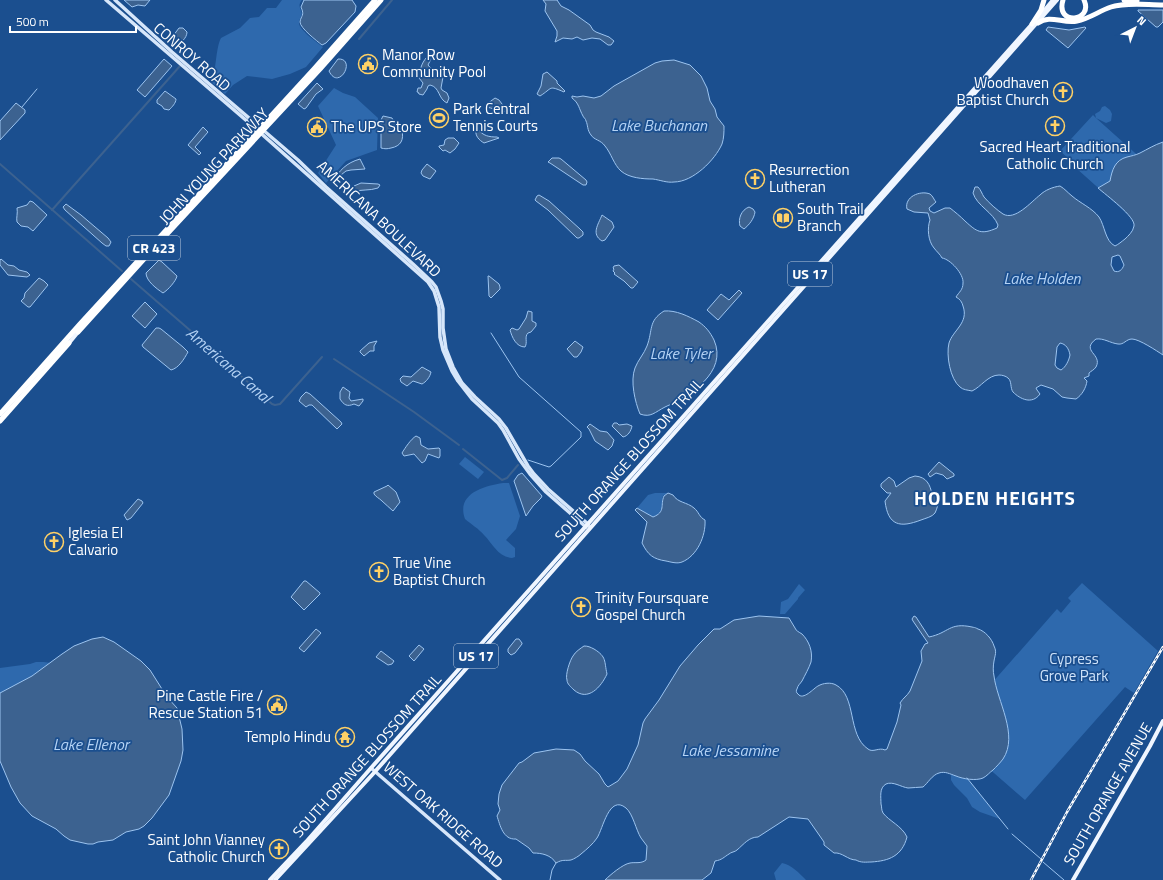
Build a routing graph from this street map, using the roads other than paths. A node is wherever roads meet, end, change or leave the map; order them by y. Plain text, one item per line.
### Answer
1 (106, 0) edge
2 (115, 0) edge
3 (375, 0) edge
4 (381, 0) edge
5 (1044, 0) edge
6 (1048, 0) edge
7 (1053, 0) edge
8 (1058, 0) edge
9 (1063, 0) edge
10 (1084, 0) edge
11 (1124, 0) edge
12 (1163, 4) edge
13 (1034, 24) junction
14 (1014, 47) junction
15 (315, 71) junction
16 (261, 130) junction
17 (291, 160) junction
18 (298, 160) junction
19 (912, 160) junction
20 (911, 166) junction
21 (311, 175) junction
22 (846, 236) junction
23 (156, 240) junction
24 (154, 248) junction
25 (80, 324) junction
26 (78, 332) junction
27 (69, 343) joint
28 (716, 380) junction
29 (708, 388) junction
30 (714, 388) junction
31 (706, 396) junction
32 (0, 414) edge
33 (0, 421) edge
34 (666, 436) junction
35 (665, 443) junction
36 (643, 462) junction
37 (641, 470) junction
38 (588, 526) junction
39 (526, 597) junction
40 (477, 650) junction
41 (477, 655) junction
42 (1163, 721) edge
43 (371, 768) junction
44 (375, 771) junction
45 (307, 844) junction
46 (285, 865) junction
47 (284, 871) junction
48 (270, 880) edge
49 (275, 880) edge
50 (500, 880) edge
51 (1073, 880) edge

1 - 16 main road, CONROY ROAD
2 - 16 main road, CONROY ROAD
3 - 15 highway, JOHN YOUNG PARKWAY / CR 423
4 - 15 highway, JOHN YOUNG PARKWAY / CR 423
5 - 13 highway
6 - 13 highway
7 - 13 main road, SOUTH ORANGE BLOSSOM TRAIL / US 17
8 - 13 main road, SOUTH ORANGE BLOSSOM TRAIL / US 17
9 - 10 highway
11 - 12 highway
12 - 13 highway
13 - 14 main road, SOUTH ORANGE BLOSSOM TRAIL / US 17
13 - 14 main road, SOUTH ORANGE BLOSSOM TRAIL / US 17
14 - 19 main road, SOUTH ORANGE BLOSSOM TRAIL / US 17
14 - 20 main road, SOUTH ORANGE BLOSSOM TRAIL / US 17
15 - 16 highway, JOHN YOUNG PARKWAY / CR 423
15 - 16 highway, JOHN YOUNG PARKWAY / CR 423
16 - 17 main road, AMERICANA BOULEVARD
16 - 18 main road, AMERICANA BOULEVARD
16 - 23 highway, JOHN YOUNG PARKWAY / CR 423
16 - 24 highway, JOHN YOUNG PARKWAY / CR 423
17 - 18 main road
17 - 21 main road, AMERICANA BOULEVARD
18 - 21 main road, AMERICANA BOULEVARD
19 - 20 main road
19 - 22 main road, SOUTH ORANGE BLOSSOM TRAIL / US 17
20 - 22 main road, SOUTH ORANGE BLOSSOM TRAIL / US 17
21 - 38 main road, AMERICANA BOULEVARD
22 - 28 main road, SOUTH ORANGE BLOSSOM TRAIL / US 17
22 - 30 main road, SOUTH ORANGE BLOSSOM TRAIL / US 17
23 - 24 highway
23 - 25 highway, JOHN YOUNG PARKWAY / CR 423
24 - 26 highway, JOHN YOUNG PARKWAY / CR 423
25 - 26 highway
25 - 32 highway, JOHN YOUNG PARKWAY / CR 423
26 - 27 main road, JOHN YOUNG PARKWAY / CR 423
27 - 33 highway, JOHN YOUNG PARKWAY / CR 423
28 - 29 main road, SOUTH ORANGE BLOSSOM TRAIL / US 17
28 - 30 main road
29 - 31 main road
29 - 34 main road, SOUTH ORANGE BLOSSOM TRAIL / US 17
30 - 31 main road, SOUTH ORANGE BLOSSOM TRAIL / US 17
31 - 35 main road, SOUTH ORANGE BLOSSOM TRAIL / US 17
34 - 35 main road
34 - 36 main road, SOUTH ORANGE BLOSSOM TRAIL / US 17
35 - 37 main road, SOUTH ORANGE BLOSSOM TRAIL / US 17
36 - 37 main road
36 - 38 main road, SOUTH ORANGE BLOSSOM TRAIL / US 17
37 - 38 main road, SOUTH ORANGE BLOSSOM TRAIL / US 17
38 - 39 main road, SOUTH ORANGE BLOSSOM TRAIL / US 17
38 - 39 main road, SOUTH ORANGE BLOSSOM TRAIL / US 17
39 - 40 main road, SOUTH ORANGE BLOSSOM TRAIL / US 17
39 - 41 main road, SOUTH ORANGE BLOSSOM TRAIL / US 17
40 - 41 main road
40 - 43 main road, SOUTH ORANGE BLOSSOM TRAIL / US 17
41 - 44 main road, SOUTH ORANGE BLOSSOM TRAIL / US 17
42 - 51 main road, SOUTH ORANGE AVENUE
43 - 44 main road, WEST OAK RIDGE ROAD
43 - 45 main road, SOUTH ORANGE BLOSSOM TRAIL / US 17
44 - 45 main road, SOUTH ORANGE BLOSSOM TRAIL / US 17
44 - 50 main road, WEST OAK RIDGE ROAD
45 - 46 main road, SOUTH ORANGE BLOSSOM TRAIL / US 17
45 - 47 main road, SOUTH ORANGE BLOSSOM TRAIL / US 17
46 - 47 main road
46 - 48 main road, SOUTH ORANGE BLOSSOM TRAIL / US 17
47 - 49 main road, SOUTH ORANGE BLOSSOM TRAIL / US 17

